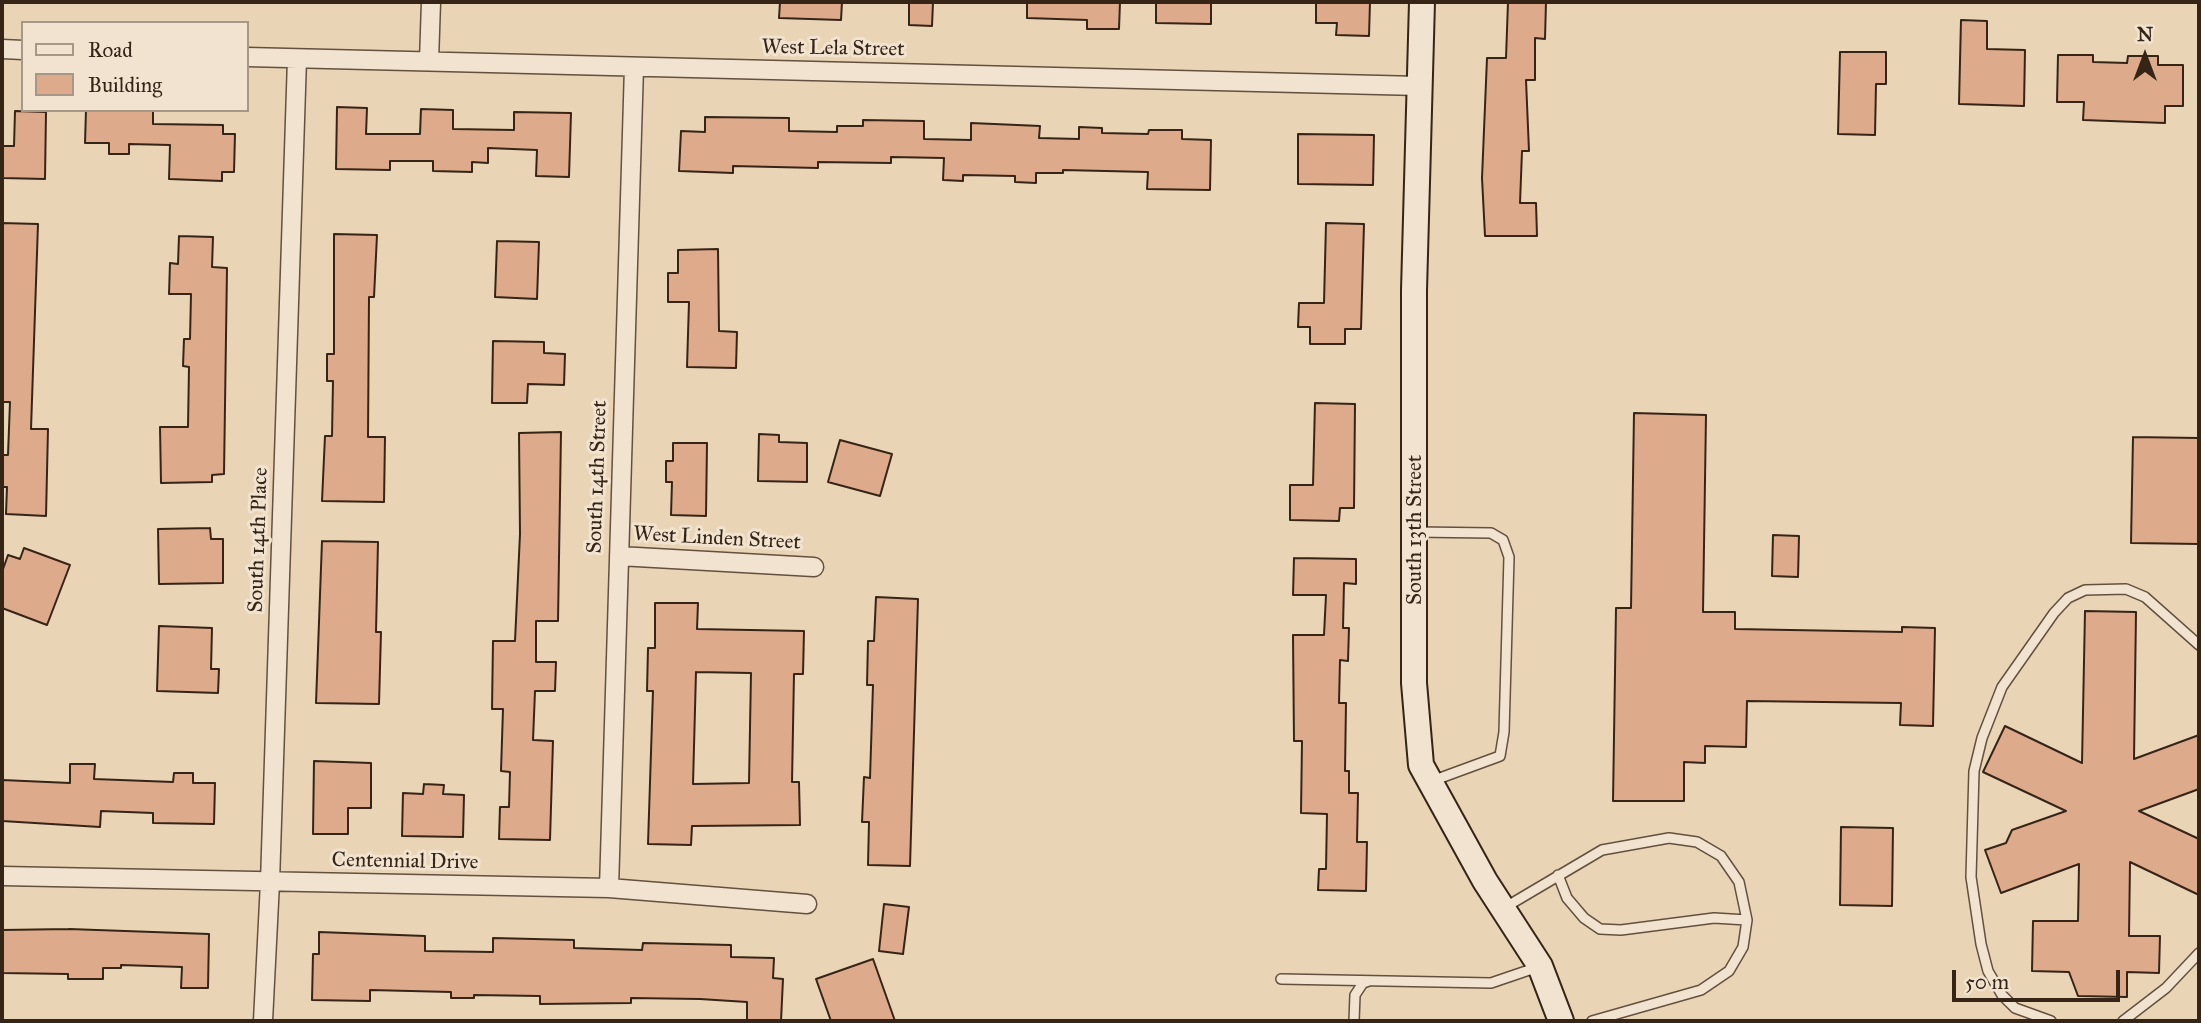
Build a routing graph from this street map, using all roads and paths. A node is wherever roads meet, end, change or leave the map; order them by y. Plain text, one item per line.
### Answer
1 (431, 2) edge
2 (1422, 2) edge
3 (2, 49) edge
4 (21, 50) edge
5 (248, 57) edge
6 (297, 59) junction
7 (429, 61) junction
8 (634, 67) junction
9 (1419, 86) junction
10 (1416, 532) junction
11 (619, 556) junction
12 (814, 567) dead end
13 (2199, 645) edge
14 (1430, 781) junction
15 (1558, 875) junction
16 (2, 876) edge
17 (271, 882) junction
18 (609, 888) junction
19 (807, 904) dead end
20 (1503, 909) junction
21 (1747, 920) junction
22 (2199, 953) edge
23 (1540, 966) junction
24 (1281, 979) dead end
25 (1369, 981) junction
26 (262, 1021) edge
27 (1354, 1021) edge
28 (1561, 1021) edge
29 (1592, 1021) edge
30 (2051, 1021) edge
31 (2123, 1021) edge

1 - 7 street
2 - 9 street, South 13th Street
3 - 4 street
5 - 6 street, West Lela Street
6 - 7 street, West Lela Street
6 - 17 street, South 14th Place
7 - 8 street, West Lela Street
8 - 9 street, West Lela Street
8 - 11 street, South 14th Street
9 - 10 street, South 13th Street
10 - 14 street, South 13th Street
10 - 14 lane
11 - 12 street, West Linden Street
11 - 18 street, South 14th Street
13 - 30 lane
14 - 20 street, South 13th Street
15 - 20 lane
15 - 21 lane
15 - 21 lane
16 - 17 street, Centennial Drive
17 - 18 street, Centennial Drive
17 - 26 street, South 14th Place
18 - 19 street, Centennial Drive
20 - 23 street, South 13th Street
21 - 29 lane
22 - 31 lane
23 - 25 lane
23 - 28 street, South 13th Street
24 - 25 lane
25 - 27 lane

